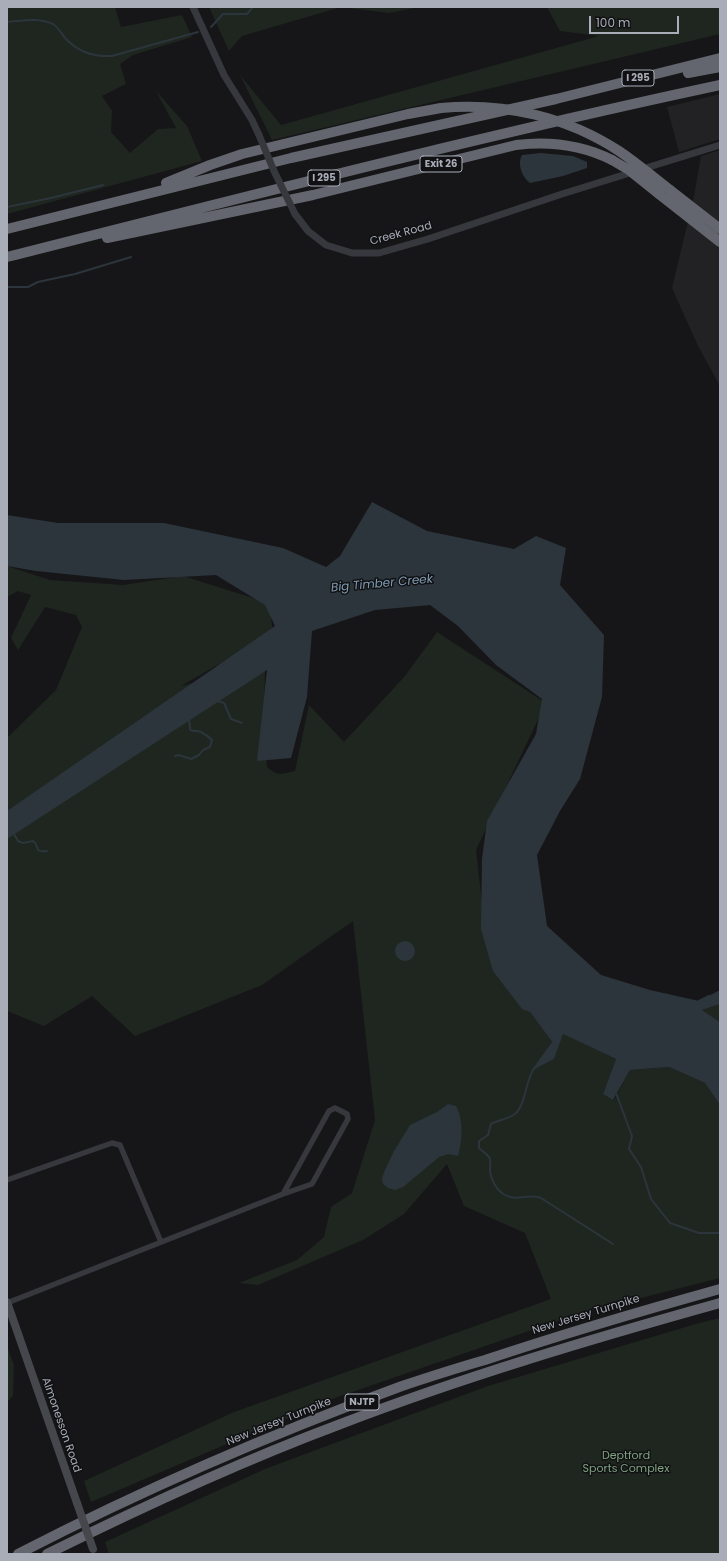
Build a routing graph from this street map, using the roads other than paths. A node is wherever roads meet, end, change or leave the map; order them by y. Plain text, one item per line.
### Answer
1 (194, 7) edge
2 (720, 58) edge
3 (720, 67) edge
4 (720, 80) edge
5 (720, 85) edge
6 (556, 99) junction
7 (642, 102) junction
8 (720, 145) edge
9 (119, 200) junction
10 (7, 229) edge
11 (720, 229) edge
12 (720, 242) edge
13 (7, 258) edge
14 (7, 1180) edge
15 (283, 1194) junction
16 (161, 1242) junction
17 (720, 1289) edge
18 (7, 1302) edge
19 (720, 1304) edge
20 (94, 1552) edge
21 (18, 1554) edge
22 (47, 1554) edge

1 - 8 street, Creek Road, bridge
2 - 6 highway, I 295
3 - 6 highway
4 - 7 highway
5 - 7 highway, I 295
6 - 9 highway, I 295
7 - 13 highway, I 295
9 - 10 highway, I 295
9 - 11 highway, bridge
12 - 13 highway, Exit 26, bridge
14 - 16 street
15 - 15 street
15 - 16 street
16 - 18 street
17 - 21 highway, New Jersey Turnpike / NJTP
18 - 20 main road, Almonesson Road, bridge
19 - 22 highway, NJTP

